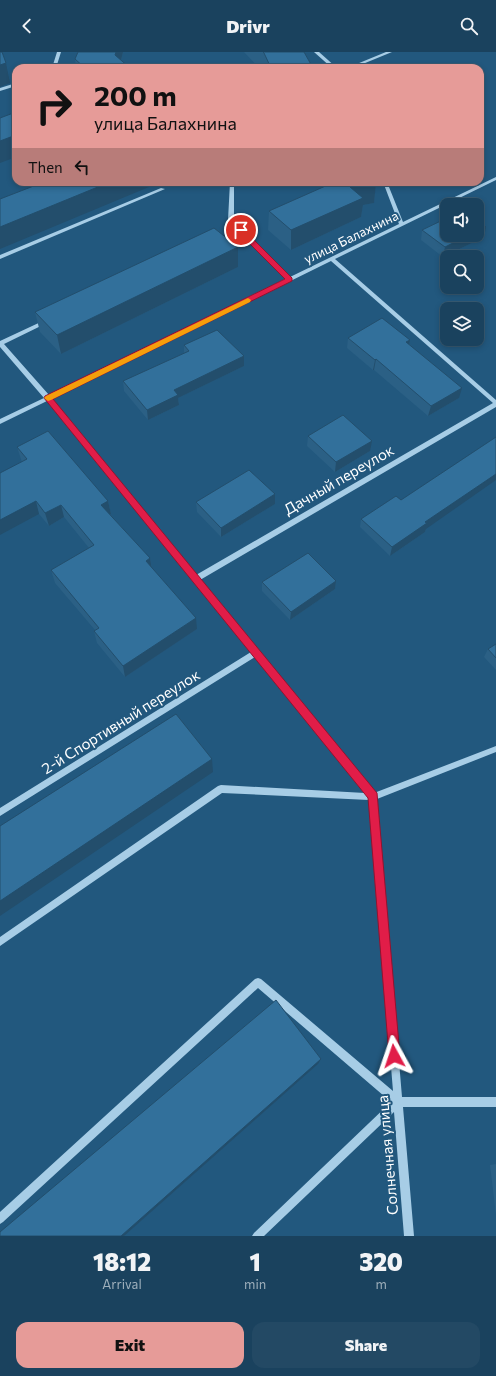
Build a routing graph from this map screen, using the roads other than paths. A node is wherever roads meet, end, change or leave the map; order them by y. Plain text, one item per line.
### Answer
1 (59, 52) edge
2 (316, 52) edge
3 (390, 52) edge
4 (55, 64) edge
5 (330, 64) edge
6 (359, 64) edge
7 (12, 86) edge
8 (0, 90) edge
9 (496, 178) edge
10 (484, 184) edge
11 (232, 186) edge
12 (387, 186) edge
13 (480, 186) edge
14 (163, 189) dead end
15 (402, 225) junction
16 (0, 257) edge
17 (332, 259) junction
18 (289, 280) junction
19 (50, 319) edge
20 (0, 343) edge
21 (48, 398) junction
22 (496, 404) edge
23 (0, 422) edge
24 (195, 579) junction
25 (256, 653) junction
26 (496, 749) edge
27 (373, 797) junction
28 (0, 812) edge
29 (0, 942) edge
30 (398, 1102) junction
31 (496, 1102) edge
32 (0, 1219) edge
33 (257, 1236) edge
34 (409, 1236) edge

1 - 4 street
2 - 5 street
3 - 6 street
7 - 8 street
9 - 10 street, улица Балахнина
11 - 18 street
12 - 15 street
13 - 15 street, улица Балахнина
14 - 16 street
15 - 17 street, улица Балахнина
17 - 18 street, улица Балахнина
17 - 22 street
18 - 21 street, улица Балахнина
19 - 20 street
20 - 21 street
21 - 23 street, улица Балахнина
21 - 24 street
22 - 24 street, Дачный переулок
24 - 25 street
25 - 27 street
25 - 28 street, 2-й Спортивный переулок
26 - 27 street
27 - 29 street
27 - 30 street, Солнечная улица
30 - 31 street
30 - 32 street
30 - 33 street
30 - 34 street, Солнечная улица

